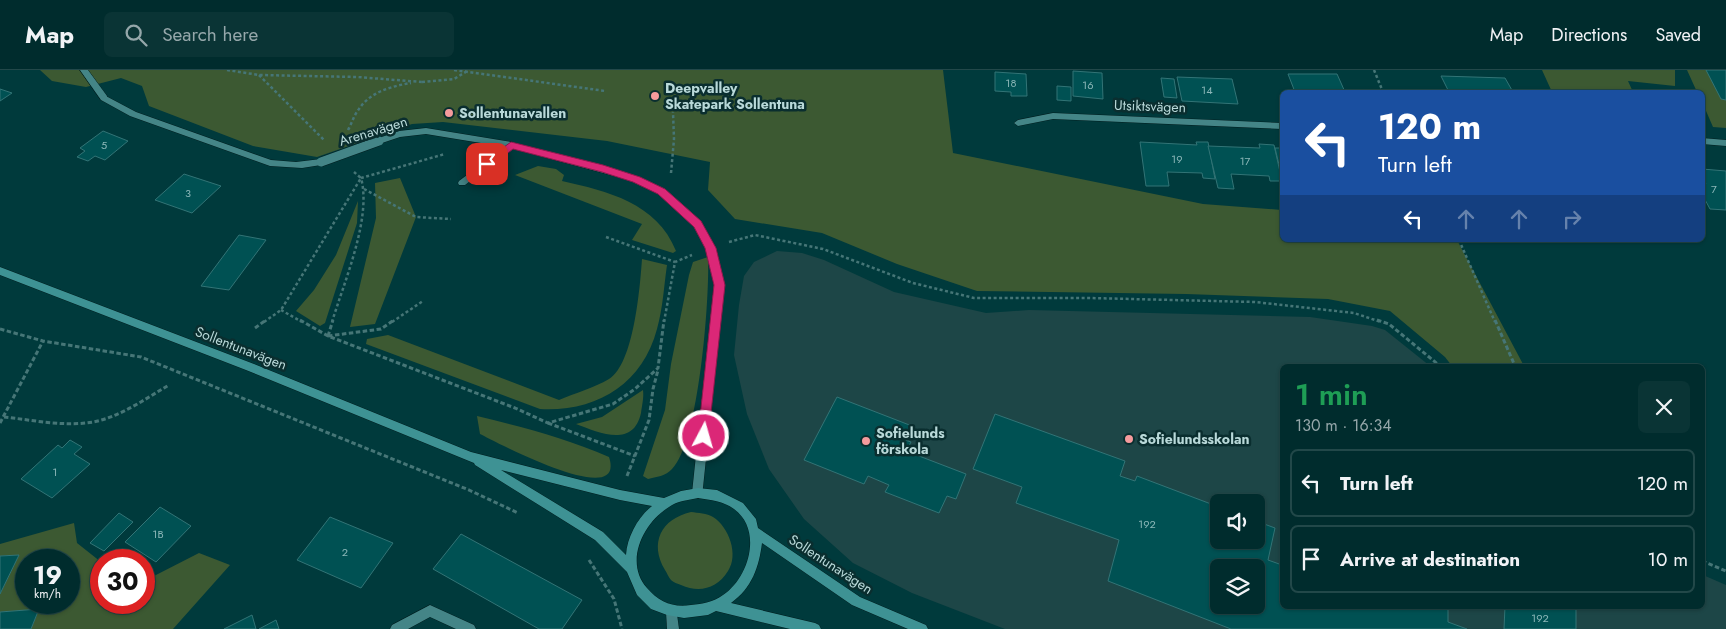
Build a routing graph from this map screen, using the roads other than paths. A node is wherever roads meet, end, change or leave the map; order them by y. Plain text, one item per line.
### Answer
1 (84, 70) edge
2 (1018, 123) dead end
3 (1280, 126) edge
4 (1705, 140) edge
5 (1726, 143) edge
6 (511, 145) junction
7 (462, 183) dead end
8 (0, 271) edge
9 (470, 457) junction
10 (698, 493) junction
11 (665, 503) junction
12 (754, 531) junction
13 (631, 568) junction
14 (717, 606) junction
15 (672, 611) junction
16 (396, 629) edge
17 (470, 629) edge
18 (673, 629) edge
19 (815, 629) edge
20 (922, 629) edge

1 - 6 street, Arenavägen, bridge
2 - 3 street, Utsiktsvägen
4 - 5 street
6 - 7 street
6 - 10 street, Arenavägen
8 - 9 street, Sollentunavägen
9 - 11 street, Sollentunavägen
9 - 13 street, Sollentunavägen
10 - 11 street
10 - 12 street
11 - 13 street
12 - 14 street
12 - 20 street, Sollentunavägen
13 - 15 street
14 - 15 street
14 - 19 street
15 - 18 street
16 - 17 street

